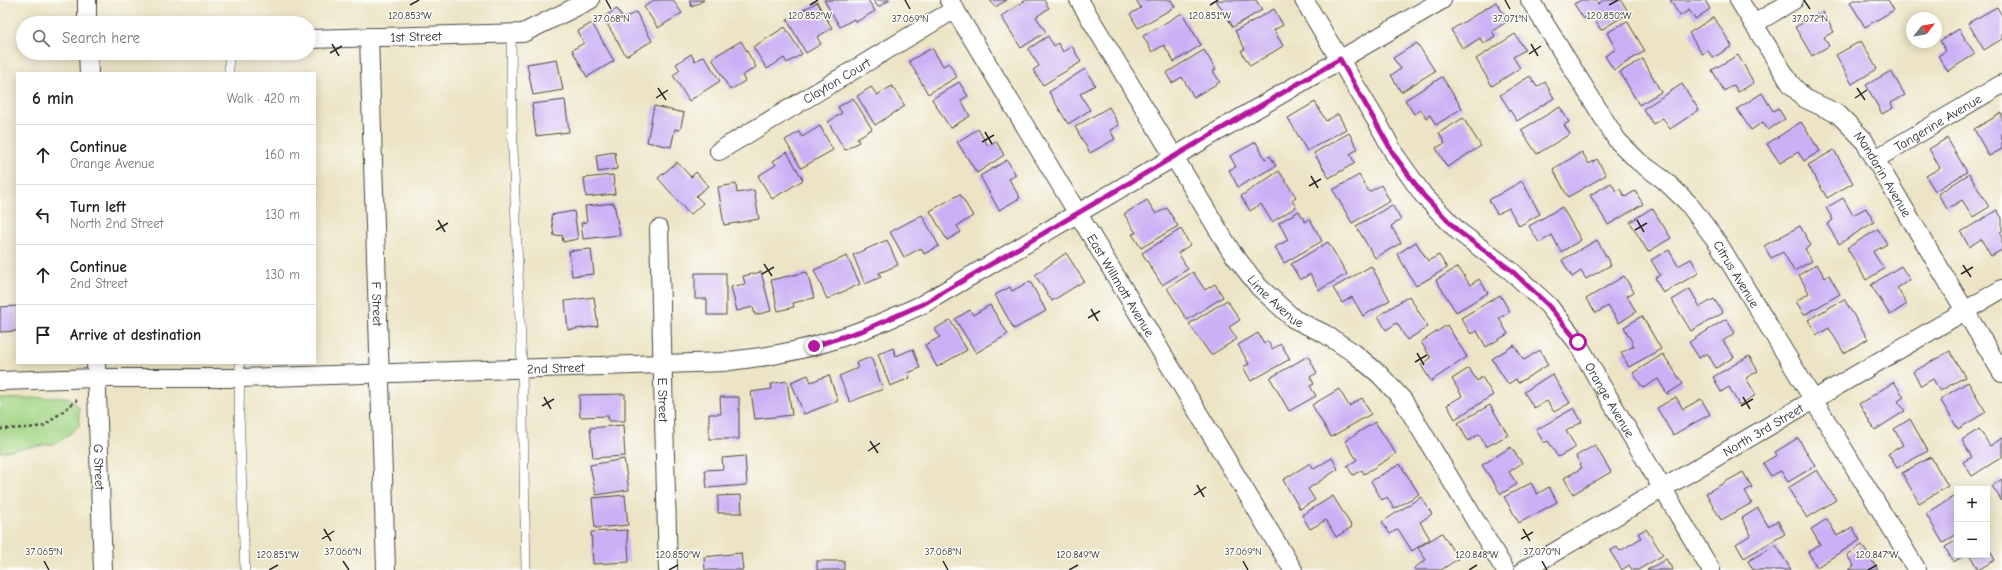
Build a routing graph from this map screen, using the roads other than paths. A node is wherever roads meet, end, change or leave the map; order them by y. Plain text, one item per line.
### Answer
1 (87, 0) edge
2 (590, 0) edge
3 (1079, 0) edge
4 (1304, 0) edge
5 (1442, 0) edge
6 (1530, 0) edge
7 (1739, 0) edge
8 (1794, 0) edge
9 (952, 4) edge
10 (87, 16) edge
11 (1754, 24) junction
12 (517, 33) junction
13 (369, 37) junction
14 (316, 39) edge
15 (1340, 59) junction
16 (88, 60) edge
17 (229, 60) edge
18 (89, 72) edge
19 (229, 72) edge
20 (2002, 84) edge
21 (719, 151) dead end
22 (1174, 157) junction
23 (1874, 160) junction
24 (1078, 213) junction
25 (659, 229) dead end
26 (2002, 289) edge
27 (1964, 310) junction
28 (663, 364) junction
29 (522, 369) junction
30 (96, 370) edge
31 (240, 370) edge
32 (2002, 373) edge
33 (380, 374) junction
34 (0, 381) edge
35 (1813, 399) junction
36 (1662, 489) junction
37 (103, 570) edge
38 (245, 570) edge
39 (386, 570) edge
40 (526, 570) edge
41 (668, 570) edge
42 (1293, 570) edge
43 (1505, 570) edge
44 (1524, 570) edge
45 (1711, 570) edge
46 (1917, 570) edge

1 - 10 street
2 - 12 street
3 - 22 street, Lime Avenue
4 - 15 street, Orange Avenue
5 - 15 street, 2nd Street
6 - 35 street, Citrus Avenue
7 - 11 street, Mandarin Avenue
8 - 11 street
9 - 21 street, Clayton Court
9 - 24 street, East Willmott Avenue
11 - 23 street, Mandarin Avenue
12 - 13 street, 1st Street
12 - 29 lane
13 - 14 street, 1st Street
13 - 33 street, F Street
15 - 22 street, 2nd Street
15 - 36 street, Orange Avenue
16 - 18 street
17 - 19 lane
20 - 23 street, Tangerine Avenue
22 - 24 street, 2nd Street
22 - 43 street, Lime Avenue
23 - 27 street, Mandarin Avenue
24 - 28 street, 2nd Street
24 - 42 street, East Willmott Avenue
25 - 28 street, E Street
26 - 27 street, North 3rd Street
27 - 32 street, Mandarin Avenue
27 - 35 street, North 3rd Street
28 - 29 street, 2nd Street
28 - 41 street, E Street
29 - 33 street, 2nd Street
29 - 40 lane
30 - 31 street, 2nd Street
30 - 34 street, 2nd Street
30 - 37 street, G Street
31 - 33 street, 2nd Street
31 - 38 lane
33 - 39 street, F Street
35 - 36 street, North 3rd Street
35 - 46 street, Citrus Avenue
36 - 44 street, North 3rd Street
36 - 45 street, Orange Avenue

